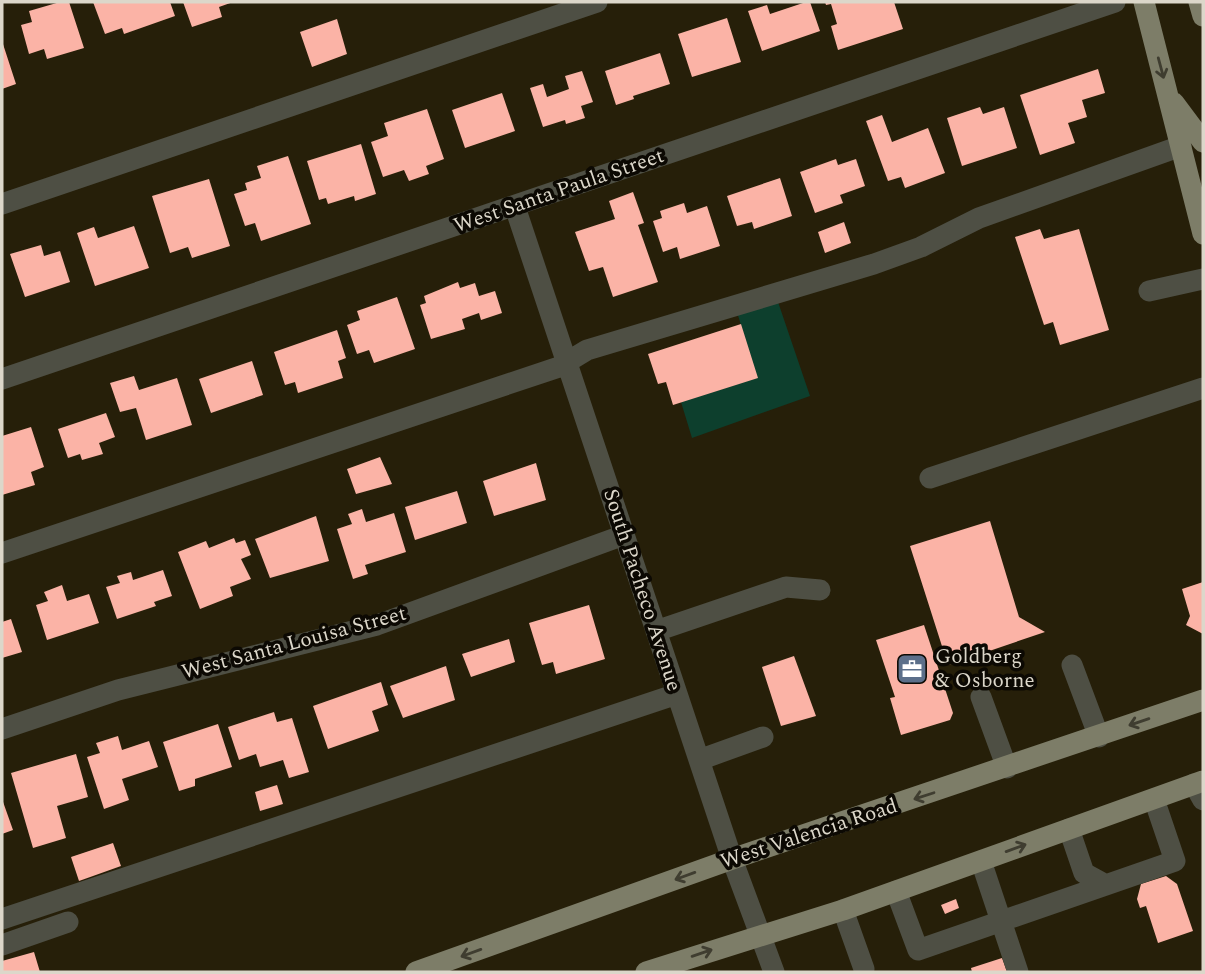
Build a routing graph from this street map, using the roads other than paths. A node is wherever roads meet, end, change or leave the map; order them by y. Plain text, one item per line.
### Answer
1 (597, 2) edge
2 (1115, 2) edge
3 (1144, 2) edge
4 (1199, 2) edge
5 (1203, 16) edge
6 (1169, 96) junction
7 (1203, 142) edge
8 (1181, 146) junction
9 (2, 204) edge
10 (514, 207) junction
11 (1203, 234) edge
12 (1203, 279) edge
13 (1149, 291) dead end
14 (566, 363) junction
15 (2, 379) edge
16 (1203, 388) edge
17 (930, 478) dead end
18 (624, 535) junction
19 (2, 553) edge
20 (820, 590) dead end
21 (656, 631) junction
22 (1072, 665) dead end
23 (677, 694) junction
24 (981, 697) dead end
25 (1203, 699) edge
26 (2, 729) edge
27 (763, 737) dead end
28 (1099, 737) junction
29 (699, 760) junction
30 (1007, 768) junction
31 (1200, 788) edge
32 (1154, 799) junction
33 (1069, 829) junction
34 (732, 859) junction
35 (981, 861) junction
36 (1105, 885) junction
37 (897, 891) junction
38 (843, 910) junction
39 (2, 919) edge
40 (1001, 921) junction
41 (68, 922) dead end
42 (759, 934) junction
43 (2, 945) edge
44 (864, 969) dead end
45 (767, 970) edge
46 (416, 972) edge
47 (646, 972) edge
48 (1018, 972) edge

1 - 9 street
2 - 10 street, West Santa Paula Street
3 -> 6 main road
4 - 5 main road
6 - 7 main road
6 - 8 main road
8 - 11 main road
8 - 14 street
10 - 14 street, South Pacheco Avenue
10 - 15 street, West Santa Paula Street
12 - 13 street
14 - 18 street, South Pacheco Avenue
14 - 19 street
16 - 17 street
18 - 21 street, South Pacheco Avenue
18 - 26 street, West Santa Louisa Street
20 - 21 street
21 - 23 street, South Pacheco Avenue
22 - 28 street
23 - 29 street, South Pacheco Avenue
23 - 39 street
24 - 30 street
25 -> 28 main road, West Valencia Road
27 - 29 street
28 - 30 main road, West Valencia Road
29 - 34 street, South Pacheco Avenue
30 -> 34 main road, West Valencia Road
31 - 32 main road
32 - 33 main road
32 - 36 street
35 -> 33 main road
33 - 36 street
34 - 42 street, South Pacheco Avenue
34 -> 46 main road, West Valencia Road
35 - 37 main road
35 - 40 street
36 - 40 street
37 - 38 main road
37 - 40 street
38 - 42 main road
38 - 44 street
40 - 48 street
41 - 43 street
42 - 45 street, South Pacheco Avenue
47 -> 42 main road

